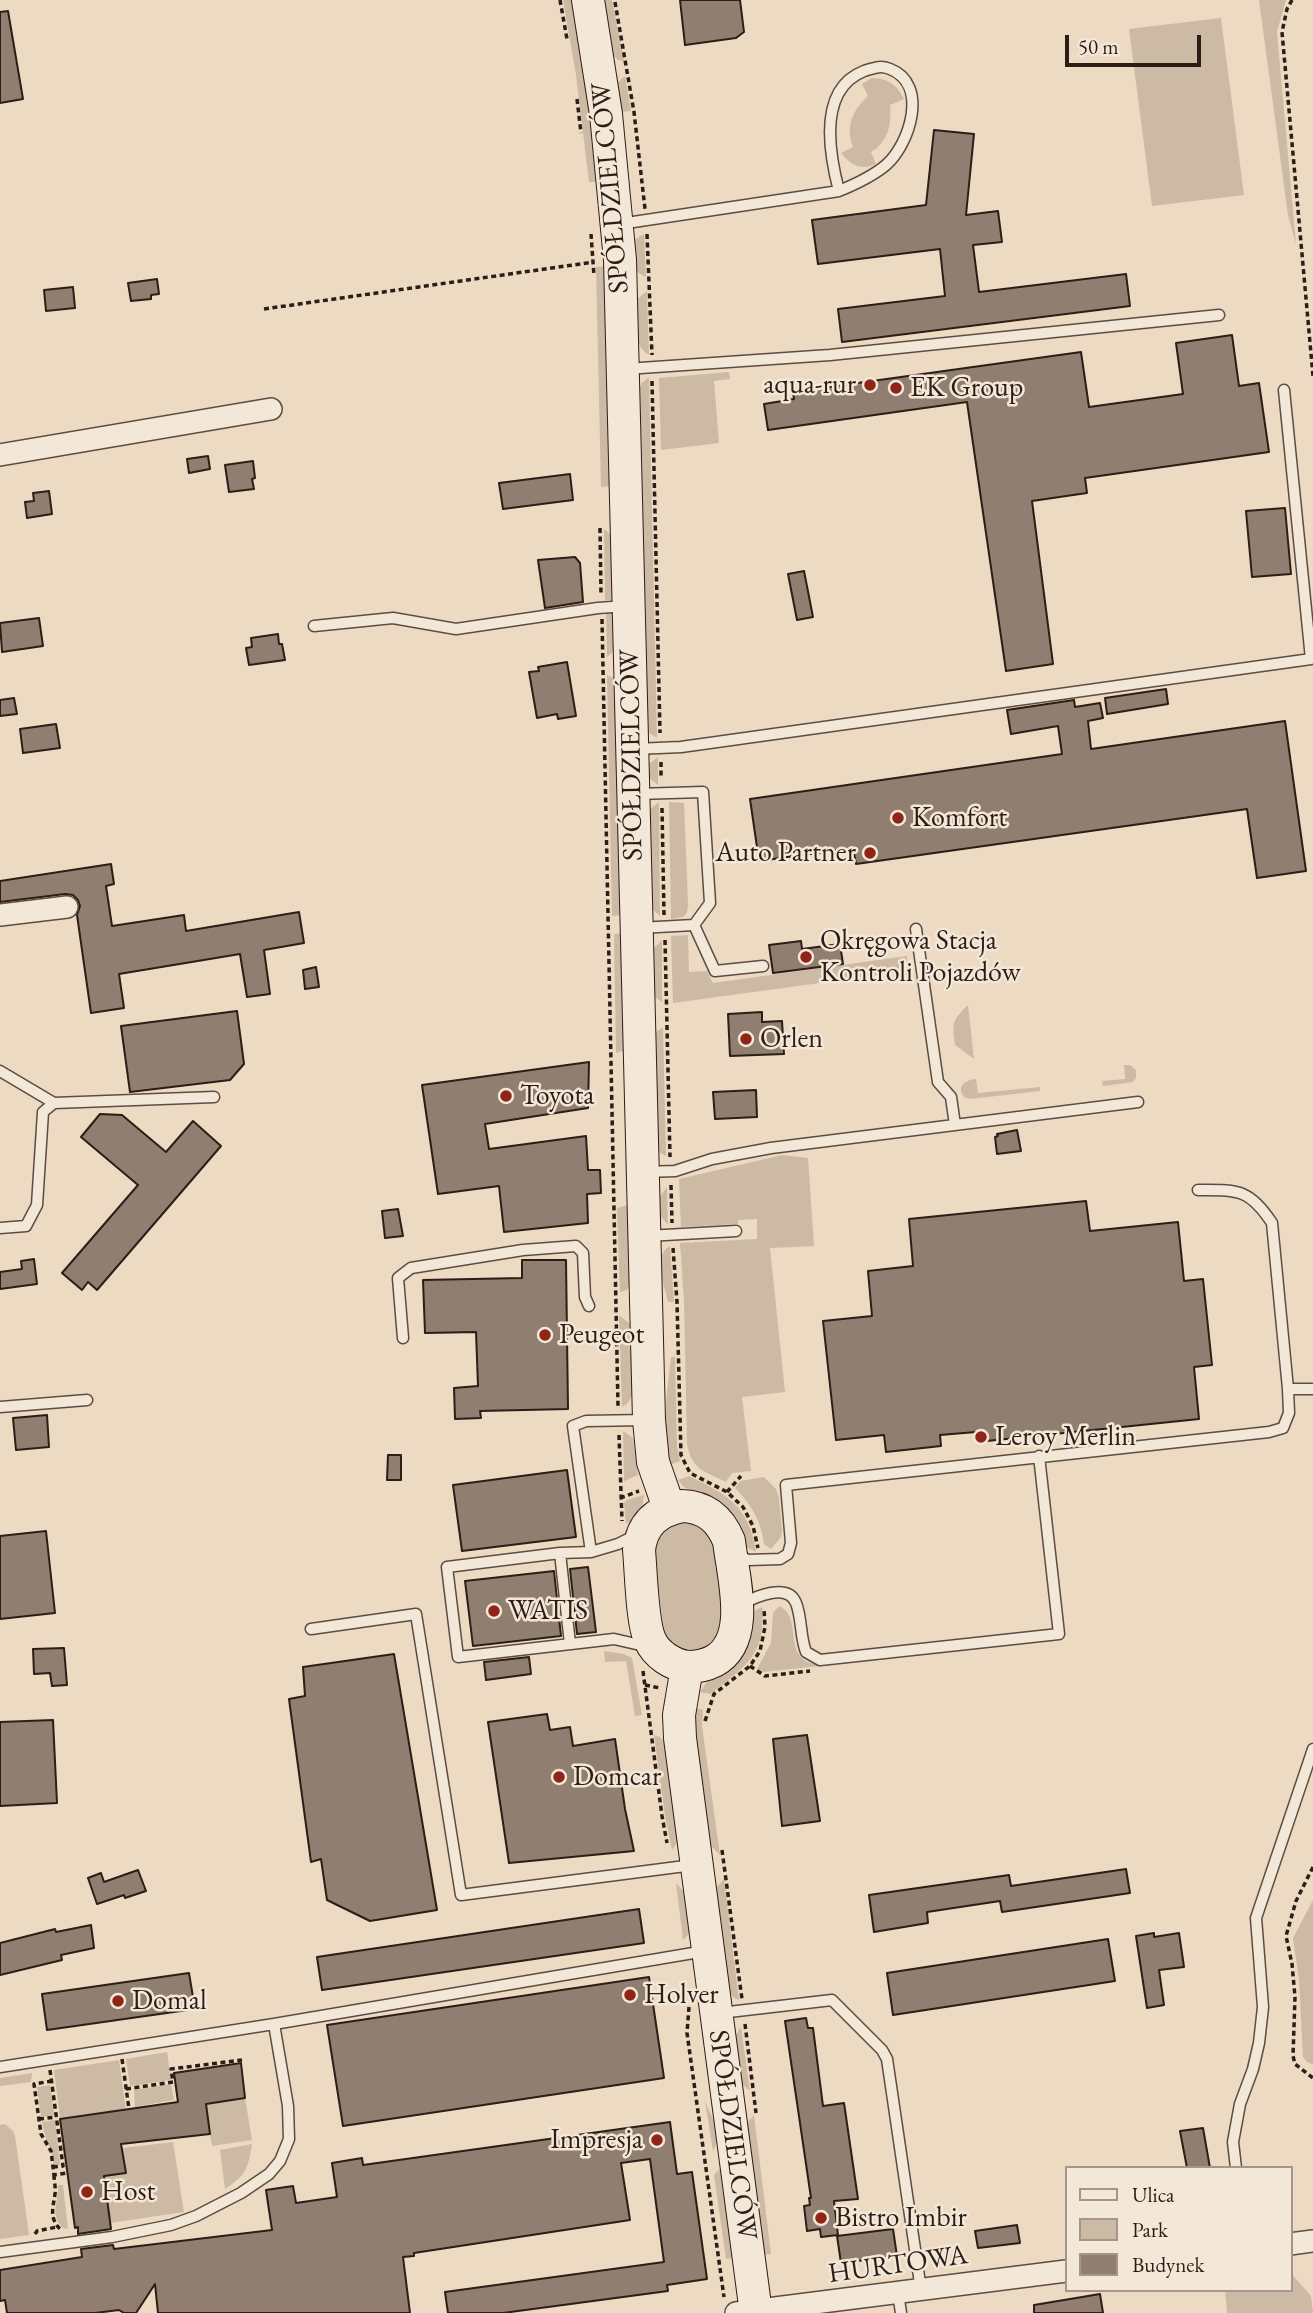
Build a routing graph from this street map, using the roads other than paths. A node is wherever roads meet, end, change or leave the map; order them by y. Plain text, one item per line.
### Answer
1 (588, 0) edge
2 (839, 191) junction
3 (618, 225) junction
4 (1219, 314) dead end
5 (624, 369) junction
6 (1284, 390) dead end
7 (271, 409) dead end
8 (0, 455) edge
9 (629, 606) junction
10 (314, 626) dead end
11 (632, 749) junction
12 (633, 794) junction
13 (67, 907) dead end
14 (0, 915) edge
15 (694, 925) junction
16 (636, 928) junction
17 (916, 929) dead end
18 (763, 966) dead end
19 (0, 1071) edge
20 (214, 1097) dead end
21 (1138, 1102) dead end
22 (54, 1103) junction
23 (955, 1125) junction
24 (642, 1172) junction
25 (1198, 1190) dead end
26 (0, 1228) edge
27 (736, 1231) dead end
28 (645, 1237) junction
29 (589, 1306) dead end
30 (403, 1338) dead end
31 (1288, 1389) junction
32 (1313, 1389) edge
33 (88, 1400) dead end
34 (0, 1407) edge
35 (649, 1420) junction
36 (1039, 1456) junction
37 (669, 1508) junction
38 (643, 1531) junction
39 (591, 1552) junction
40 (730, 1552) junction
41 (560, 1553) junction
42 (736, 1607) junction
43 (311, 1629) dead end
44 (570, 1644) junction
45 (655, 1648) junction
46 (687, 1667) junction
47 (1313, 1749) edge
48 (696, 1864) junction
49 (707, 1951) junction
50 (716, 2014) junction
51 (274, 2024) junction
52 (0, 2067) edge
53 (1236, 2166) edge
54 (1313, 2241) edge
55 (1292, 2244) edge
56 (0, 2252) edge
57 (1064, 2271) edge
58 (921, 2290) junction
59 (900, 2303) edge
60 (749, 2312) edge

1 - 3 street, SPÓŁDZIELCÓW
2 - 2 lane
2 - 3 lane
3 - 5 street, SPÓŁDZIELCÓW
4 - 5 lane
5 - 9 street, SPÓŁDZIELCÓW
6 - 11 lane
7 - 8 street
9 - 10 lane
9 - 11 street, SPÓŁDZIELCÓW
11 - 12 street, SPÓŁDZIELCÓW
12 - 15 lane
12 - 16 street, SPÓŁDZIELCÓW
13 - 14 street
15 - 16 lane
15 - 18 lane
16 - 24 street, SPÓŁDZIELCÓW
17 - 23 lane
19 - 22 lane
20 - 22 lane
21 - 23 lane
22 - 26 lane
23 - 24 lane
24 - 28 street, SPÓŁDZIELCÓW
25 - 31 lane
27 - 28 lane
28 - 35 street, SPÓŁDZIELCÓW
29 - 30 lane
31 - 32 lane
31 - 36 lane
33 - 34 lane
35 - 37 street, SPÓŁDZIELCÓW
35 - 39 lane
36 - 40 lane
36 - 42 lane
37 - 38 street
37 - 40 street
38 - 39 lane
38 - 45 street
39 - 41 lane
40 - 42 street
41 - 44 lane
41 - 44 lane
42 - 46 street
43 - 48 lane
44 - 45 lane
45 - 46 street
46 - 48 street, SPÓŁDZIELCÓW
47 - 53 lane
48 - 49 street, SPÓŁDZIELCÓW
49 - 50 street, SPÓŁDZIELCÓW
49 - 51 lane
50 - 58 lane
50 - 60 street, SPÓŁDZIELCÓW
51 - 52 lane
51 - 56 lane
54 - 55 street
57 - 58 street, HURTOWA
58 - 59 street, HURTOWA
59 - 60 street, HURTOWA

